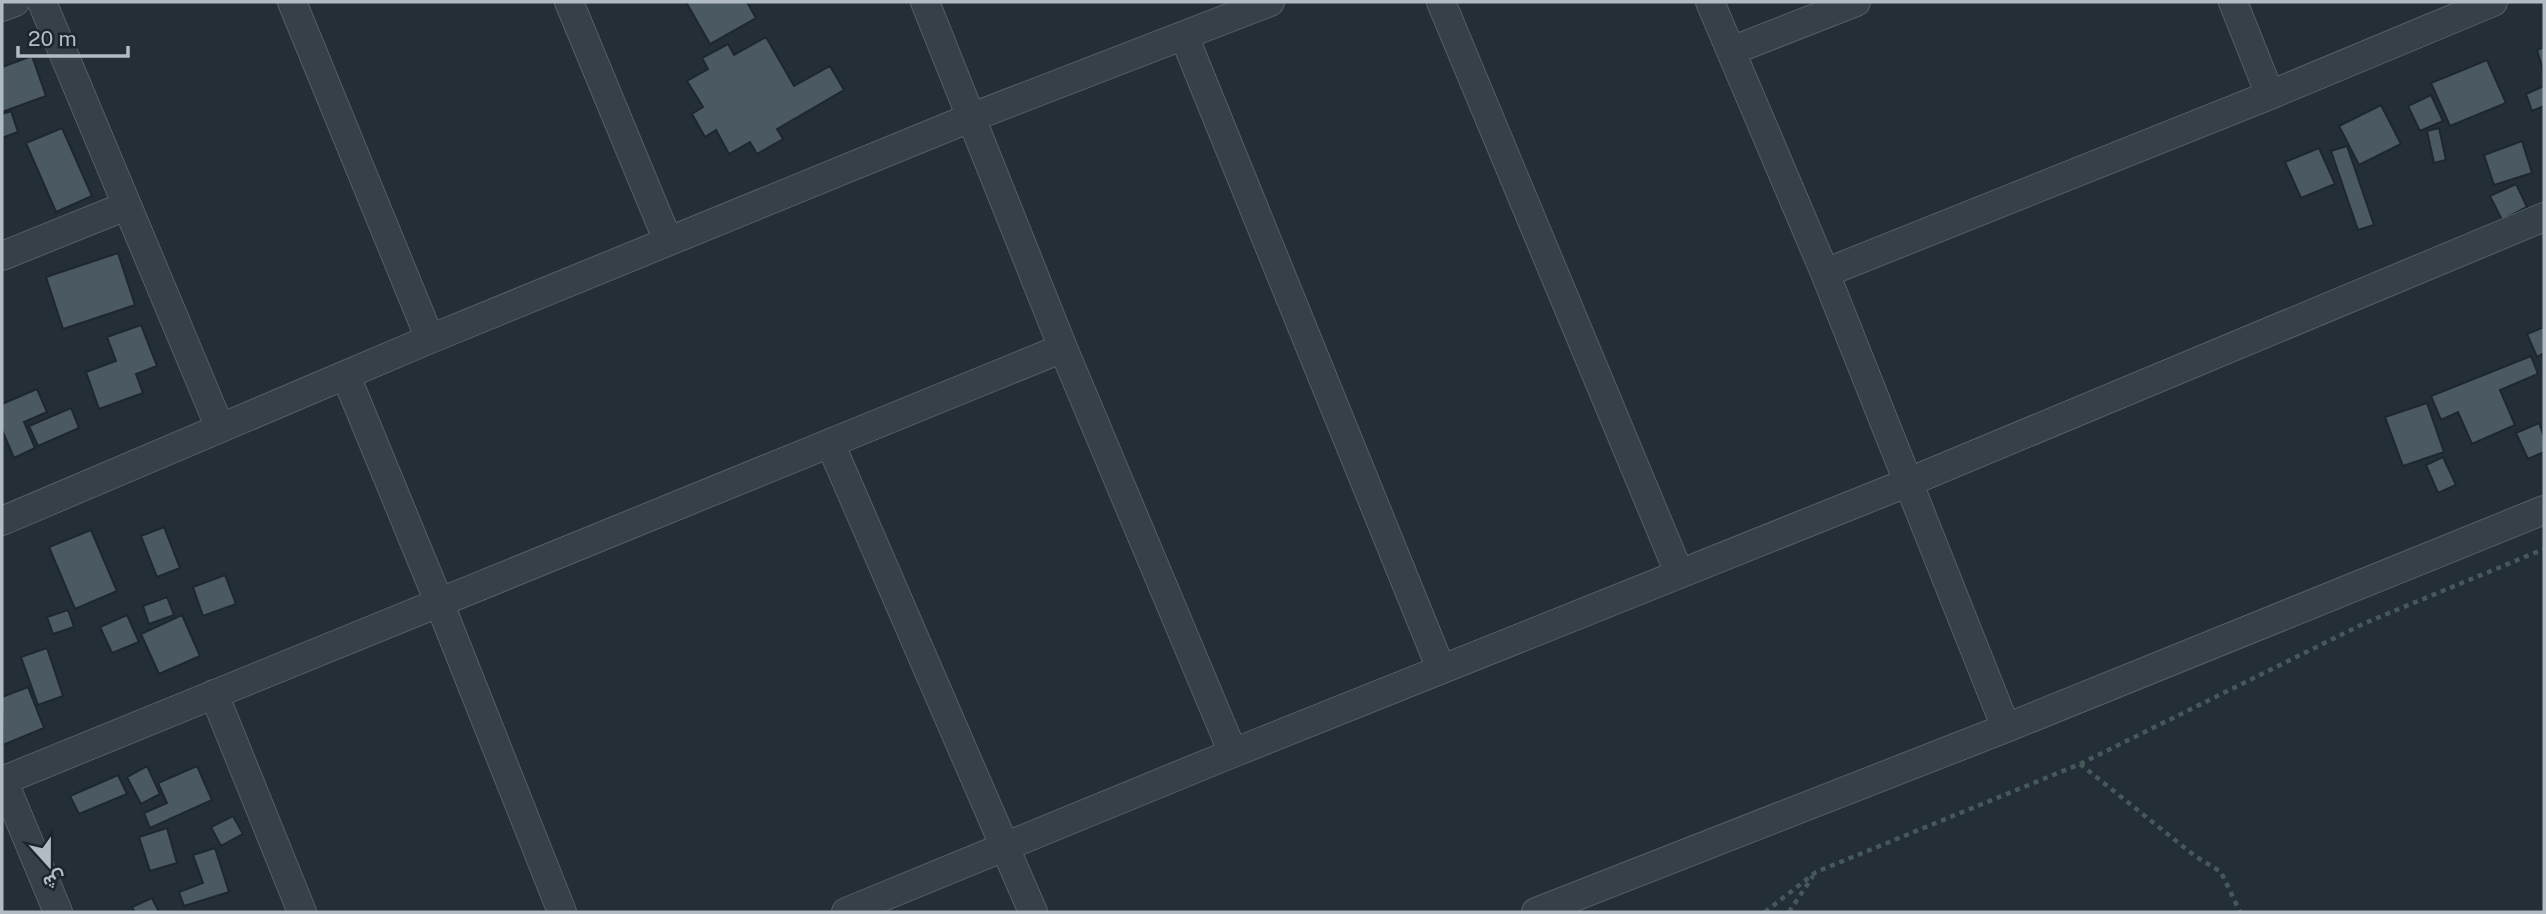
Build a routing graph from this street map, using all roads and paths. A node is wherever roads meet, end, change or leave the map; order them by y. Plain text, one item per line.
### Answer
1 (15, 2) edge
2 (42, 2) edge
3 (292, 2) edge
4 (569, 2) edge
5 (925, 2) edge
6 (1270, 2) edge
7 (1441, 2) edge
8 (1710, 2) edge
9 (1856, 2) edge
10 (2233, 2) edge
11 (2493, 2) edge
12 (2, 7) edge
13 (1184, 36) junction
14 (1731, 51) junction
15 (2270, 95) junction
16 (970, 118) junction
17 (126, 206) junction
18 (2544, 217) edge
19 (668, 242) junction
20 (2, 257) edge
21 (1825, 273) junction
22 (430, 339) junction
23 (1063, 348) junction
24 (346, 376) junction
25 (220, 428) junction
26 (830, 443) junction
27 (1909, 482) junction
28 (2544, 510) edge
29 (2, 521) edge
30 (2544, 549) edge
31 (1679, 573) junction
32 (439, 602) junction
33 (1441, 669) junction
34 (214, 694) junction
35 (2006, 728) junction
36 (1233, 753) junction
37 (2080, 764) junction
38 (2, 781) edge
39 (1005, 847) junction
40 (1816, 872) junction
41 (58, 912) edge
42 (302, 912) edge
43 (562, 912) edge
44 (846, 912) edge
45 (1033, 912) edge
46 (1536, 912) edge
47 (1765, 912) edge
48 (1789, 912) edge
49 (2240, 912) edge

1 - 12 street
2 - 17 street
3 - 22 street
4 - 19 street
5 - 16 street
6 - 13 street
7 - 31 street
8 - 14 street
9 - 14 street
10 - 15 street
11 - 15 street
13 - 16 street
13 - 33 street
14 - 21 street
15 - 21 street
16 - 19 street
16 - 23 street
17 - 20 street
17 - 25 street
18 - 27 street
19 - 22 street
21 - 27 street
22 - 24 street
23 - 26 street
23 - 36 street
24 - 25 street
24 - 32 street
25 - 29 street
26 - 32 street
26 - 39 street
27 - 31 street
27 - 35 street
28 - 35 street
30 - 37 path
31 - 33 street
32 - 34 street
32 - 43 street
33 - 36 street
34 - 38 street
34 - 42 street
35 - 46 street
36 - 39 street
37 - 40 path
37 - 49 path
38 - 41 street
39 - 44 street
39 - 45 street
40 - 47 path
40 - 48 path

